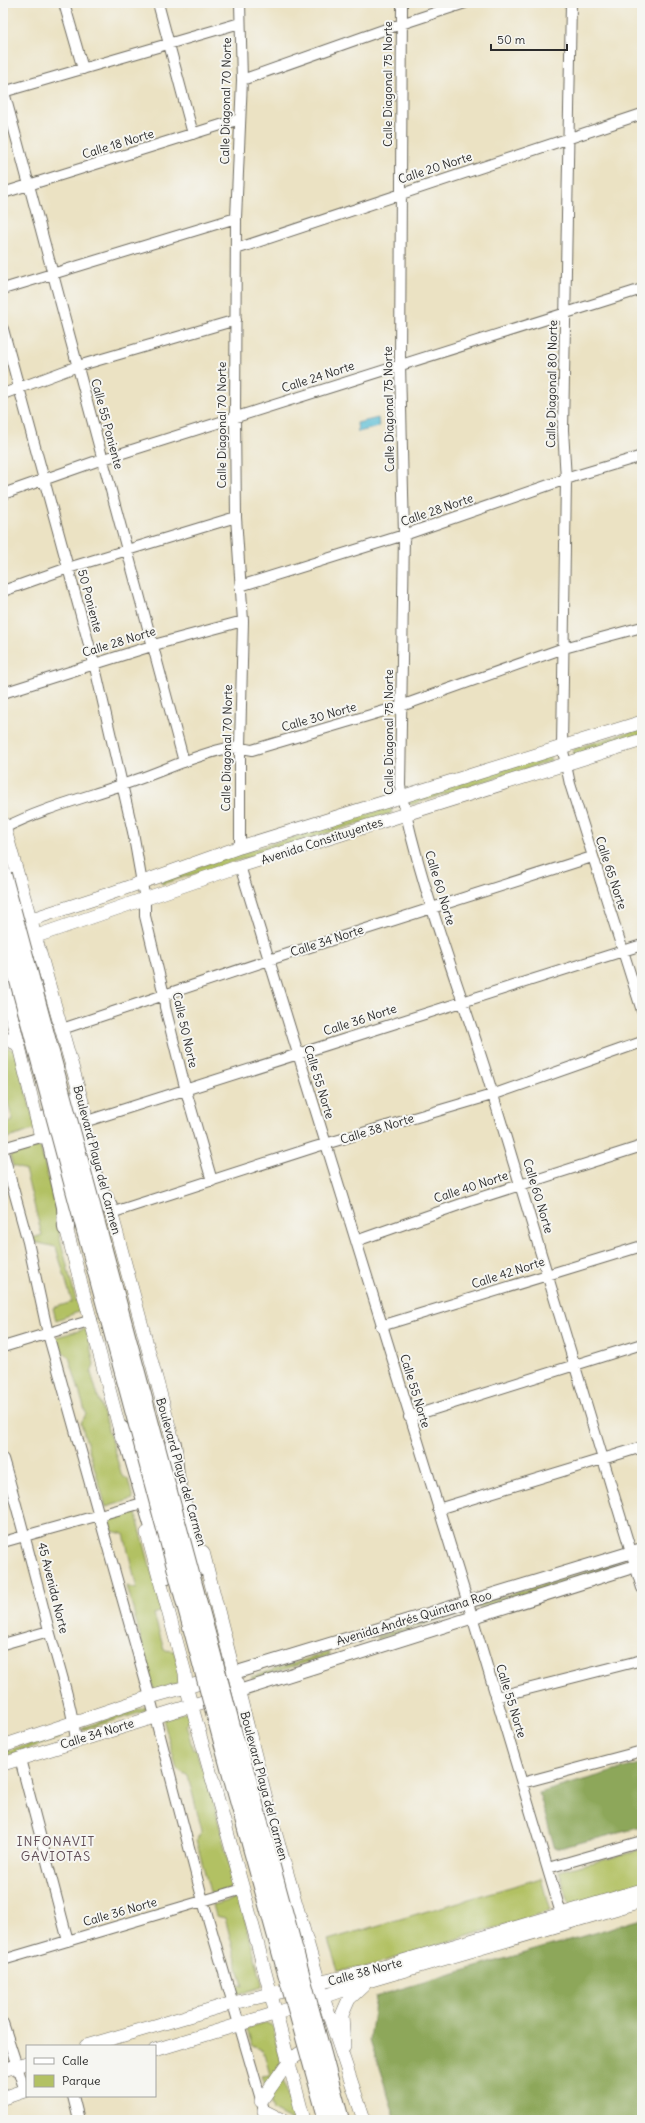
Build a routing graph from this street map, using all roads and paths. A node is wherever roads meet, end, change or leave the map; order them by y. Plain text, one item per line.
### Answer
1 (64, 3) edge
2 (158, 3) edge
3 (240, 3) edge
4 (402, 3) edge
5 (465, 3) edge
6 (571, 3) edge
7 (240, 23) junction
8 (402, 24) junction
9 (170, 44) junction
10 (83, 69) junction
11 (242, 80) junction
12 (4, 92) edge
13 (642, 114) edge
14 (240, 119) junction
15 (193, 134) junction
16 (570, 138) junction
17 (29, 185) junction
18 (3, 193) edge
19 (401, 193) junction
20 (236, 218) junction
21 (236, 249) junction
22 (53, 274) junction
23 (3, 289) edge
24 (642, 289) edge
25 (566, 313) junction
26 (236, 320) junction
27 (3, 329) edge
28 (400, 364) junction
29 (78, 366) junction
30 (18, 388) junction
31 (3, 394) edge
32 (235, 418) junction
33 (642, 456) edge
34 (102, 459) junction
35 (44, 479) junction
36 (566, 479) junction
37 (3, 494) edge
38 (236, 517) junction
39 (404, 535) junction
40 (127, 550) junction
41 (68, 568) junction
42 (240, 586) junction
43 (3, 591) edge
44 (243, 621) junction
45 (642, 627) edge
46 (152, 646) junction
47 (564, 648) junction
48 (94, 664) junction
49 (3, 692) edge
50 (401, 706) junction
51 (642, 722) edge
52 (642, 740) edge
53 (562, 746) junction
54 (240, 747) junction
55 (184, 762) junction
56 (565, 764) junction
57 (122, 785) junction
58 (402, 797) junction
59 (404, 814) junction
60 (3, 828) edge
61 (240, 847) junction
62 (592, 857) junction
63 (240, 866) junction
64 (5, 880) edge
65 (141, 883) junction
66 (145, 900) junction
67 (431, 908) junction
68 (31, 920) junction
69 (3, 927) edge
70 (36, 937) junction
71 (642, 945) edge
72 (3, 946) edge
73 (623, 951) junction
74 (3, 958) edge
75 (269, 960) junction
76 (3, 981) edge
77 (164, 995) junction
78 (52, 997) junction
79 (464, 1001) junction
80 (642, 1011) edge
81 (12, 1018) junction
82 (62, 1029) junction
83 (3, 1037) edge
84 (642, 1042) edge
85 (19, 1045) junction
86 (297, 1054) junction
87 (186, 1091) junction
88 (492, 1095) junction
89 (87, 1121) junction
90 (41, 1137) junction
91 (325, 1145) junction
92 (642, 1146) edge
93 (3, 1148) edge
94 (3, 1152) edge
95 (212, 1181) junction
96 (521, 1184) junction
97 (110, 1210) junction
98 (66, 1228) junction
99 (356, 1241) junction
100 (642, 1246) edge
101 (548, 1274) junction
102 (92, 1320) junction
103 (382, 1326) junction
104 (48, 1334) junction
105 (642, 1344) edge
106 (3, 1347) edge
107 (576, 1366) junction
108 (409, 1417) junction
109 (121, 1429) junction
110 (173, 1444) junction
111 (642, 1447) edge
112 (3, 1460) edge
113 (603, 1460) junction
114 (139, 1504) junction
115 (438, 1509) junction
116 (100, 1515) junction
117 (26, 1535) junction
118 (3, 1542) edge
119 (637, 1551) edge
120 (639, 1566) edge
121 (642, 1588) edge
122 (467, 1602) junction
123 (472, 1616) junction
124 (49, 1631) junction
125 (3, 1644) edge
126 (642, 1660) edge
127 (234, 1673) junction
128 (186, 1686) junction
129 (239, 1691) junction
130 (150, 1697) junction
131 (496, 1697) junction
132 (191, 1705) junction
133 (155, 1716) junction
134 (74, 1724) junction
135 (76, 1740) junction
136 (3, 1746) edge
137 (642, 1751) edge
138 (20, 1759) junction
139 (3, 1764) edge
140 (230, 1772) junction
141 (247, 1775) junction
142 (522, 1783) junction
143 (642, 1841) edge
144 (548, 1868) junction
145 (243, 1889) junction
146 (642, 1890) edge
147 (203, 1901) junction
148 (642, 1901) edge
149 (296, 1903) junction
150 (250, 1917) junction
151 (563, 1919) junction
152 (68, 1941) junction
153 (3, 1960) edge
154 (368, 1981) junction
155 (319, 1984) junction
156 (272, 1994) junction
157 (322, 1997) junction
158 (233, 2003) junction
159 (277, 2013) junction
160 (305, 2015) junction
161 (3, 2023) edge
162 (239, 2024) junction
163 (89, 2045) edge
164 (156, 2050) edge
165 (343, 2057) junction
166 (289, 2061) junction
167 (22, 2065) edge
168 (3, 2070) edge
169 (26, 2091) edge
170 (73, 2097) edge
171 (3, 2098) edge
172 (264, 2111) edge
173 (79, 2120) edge
174 (282, 2120) edge
175 (304, 2120) edge
176 (317, 2120) edge
177 (327, 2120) edge
178 (341, 2120) edge
179 (351, 2120) edge
180 (364, 2120) edge

1 - 10 street
2 - 9 street
3 - 7 street, Calle Diagonal 70 Norte
4 - 8 street, Calle Diagonal 75 Norte
5 - 8 street
6 - 16 street, Calle Diagonal 80 Norte
7 - 9 street
7 - 11 street, Calle Diagonal 70 Norte
8 - 11 street
8 - 19 street, Calle Diagonal 75 Norte
9 - 10 street
9 - 15 street
10 - 12 street
11 - 14 street, Calle Diagonal 70 Norte
12 - 17 street, Calle 55 Poniente
13 - 16 street, Calle 20 Norte
14 - 15 street, Calle 18 Norte
14 - 20 street, Calle Diagonal 70 Norte
15 - 17 street, Calle 18 Norte
16 - 19 street, Calle 20 Norte
16 - 25 street, Calle Diagonal 80 Norte
17 - 18 street, Calle 18 Norte
17 - 22 street, Calle 55 Poniente
19 - 21 street, Calle 20 Norte
19 - 28 street, Calle Diagonal 75 Norte
20 - 21 street, Calle Diagonal 70 Norte
20 - 22 street
21 - 26 street, Calle Diagonal 70 Norte
22 - 23 street
22 - 29 street, Calle 55 Poniente
24 - 25 street, Calle 24 Norte
25 - 28 street, Calle 24 Norte
25 - 36 street, Calle Diagonal 80 Norte
26 - 29 street
26 - 32 street, Calle Diagonal 70 Norte
27 - 30 street, 50 Poniente
28 - 32 street, Calle 24 Norte
28 - 39 street, Calle Diagonal 75 Norte
29 - 30 street
29 - 34 street, Calle 55 Poniente
30 - 31 street
30 - 35 street, 50 Poniente
32 - 34 street, Calle 24 Norte
32 - 38 street, Calle Diagonal 70 Norte
33 - 36 street, Calle 28 Norte
34 - 35 street, Calle 24 Norte
34 - 40 street, Calle 55 Poniente
35 - 37 street, Calle 24 Norte
35 - 41 street, 50 Poniente
36 - 39 street, Calle 28 Norte
36 - 47 street, Calle Diagonal 80 Norte
38 - 40 street
38 - 42 street, Calle Diagonal 70 Norte
39 - 42 street, Calle 28 Norte
39 - 50 street, Calle Diagonal 75 Norte
40 - 41 street
40 - 46 street, Calle 55 Poniente
41 - 43 street
41 - 48 street, 50 Poniente
42 - 44 street, Calle Diagonal 70 Norte
44 - 46 street, Calle 28 Norte
44 - 54 street, Calle Diagonal 70 Norte
45 - 47 street, Calle 30 Norte
46 - 48 street, Calle 28 Norte
46 - 55 street, Calle 55 Poniente
47 - 50 street, Calle 30 Norte
47 - 53 street, Calle Diagonal 80 Norte
48 - 49 street, Calle 28 Norte
48 - 57 street, 50 Poniente
50 - 54 street, Calle 30 Norte
50 - 58 street, Calle Diagonal 75 Norte
51 - 53 main road, Avenida Constituyentes
52 - 56 main road, Avenida Constituyentes
53 - 56 street, Calle Diagonal 80 Norte
53 - 58 main road, Avenida Constituyentes
54 - 55 street, Calle 30 Norte
54 - 61 street, Calle Diagonal 70 Norte
55 - 57 street, Calle 30 Norte
56 - 59 main road, Avenida Constituyentes
56 - 62 street, Calle 65 Norte
57 - 60 street, Calle 30 Norte
57 - 65 street, 50 Poniente
58 - 59 street, Calle Diagonal 75 Norte
58 - 61 main road, Avenida Constituyentes
59 - 63 main road, Avenida Constituyentes
59 - 67 street, Calle 60 Norte
60 - 68 main road, Boulevard Playa del Carmen
61 - 65 main road, Avenida Constituyentes
62 - 67 street, Calle 34 Norte
62 - 73 street, Calle 65 Norte
63 - 66 main road, Avenida Constituyentes
63 - 75 street, Calle 55 Norte
64 - 97 highway, bridge
64 - 141 highway, bridge
65 - 66 street, Calle 50 Norte
65 - 68 main road, Avenida Constituyentes
66 - 70 main road, Avenida Constituyentes
66 - 77 street, Calle 50 Norte
67 - 75 street, Calle 34 Norte
67 - 79 street, Calle 60 Norte
68 - 69 main road, Avenida Constituyentes
68 - 70 main road, Boulevard Playa del Carmen
69 - 140 highway, bridge
70 - 72 main road, Avenida Constituyentes
70 - 78 main road, Boulevard Playa del Carmen
71 - 73 street, Calle 36 Norte
73 - 79 street, Calle 36 Norte
73 - 80 street, Calle 65 Norte
74 - 98 highway
75 - 77 street, Calle 34 Norte
75 - 86 street, Calle 55 Norte
76 - 81 main road
77 - 82 street, Calle 34 Norte
77 - 87 street, Calle 50 Norte
78 - 81 main road
78 - 82 main road, Boulevard Playa del Carmen
79 - 86 street, Calle 36 Norte
79 - 88 street, Calle 60 Norte
81 - 85 main road
82 - 89 main road, Boulevard Playa del Carmen
83 - 85 main road
84 - 88 street, Calle 38 Norte
85 - 90 main road
86 - 87 street, Calle 36 Norte
86 - 91 street, Calle 55 Norte
87 - 89 street, Calle 36 Norte
87 - 95 street, Calle 50 Norte
88 - 91 street, Calle 38 Norte
88 - 96 street, Calle 60 Norte
89 - 97 main road, Boulevard Playa del Carmen
90 - 93 street
90 - 98 main road
91 - 95 street, Calle 38 Norte
91 - 99 street, Calle 55 Norte
92 - 96 street, Calle 40 Norte
94 - 104 street
95 - 97 street, Calle 38 Norte
96 - 99 street, Calle 40 Norte
96 - 101 street, Calle 60 Norte
97 - 110 main road, Boulevard Playa del Carmen
98 - 102 main road
99 - 103 street, Calle 55 Norte
100 - 101 street, Calle 42 Norte
101 - 103 street, Calle 42 Norte
101 - 107 street, Calle 60 Norte
102 - 104 street
102 - 109 main road
103 - 108 street, Calle 55 Norte
104 - 106 street
104 - 116 street
105 - 107 street
107 - 108 street
107 - 113 street, Calle 60 Norte
108 - 115 street, Calle 55 Norte
109 - 114 main road
109 - 140 highway, bridge
110 - 127 main road, Boulevard Playa del Carmen
110 - 141 highway, bridge
111 - 113 street
112 - 117 street, 45 Avenida Norte
113 - 115 street
113 - 119 street, Calle 60 Norte
114 - 116 street
114 - 128 main road
115 - 122 street, Calle 55 Norte
116 - 117 street
116 - 130 street
117 - 118 street
117 - 124 street, 45 Avenida Norte
119 - 120 street, Calle 60 Norte
119 - 122 street, Avenida Andrés Quintana Roo
120 - 121 street, Calle 60 Norte
120 - 123 street, Avenida Andrés Quintana Roo
122 - 123 street, Calle 55 Norte
122 - 127 street, Avenida Andrés Quintana Roo
123 - 129 street, Avenida Andrés Quintana Roo
123 - 131 street, Calle 55 Norte
124 - 125 street
124 - 134 street, 45 Avenida Norte
126 - 131 street
127 - 128 main road, Avenida Andrés Quintana Roo
127 - 129 main road, Boulevard Playa del Carmen
128 - 130 main road, Calle 34 Norte
128 - 132 main road
129 - 132 main road, Avenida Andrés Quintana Roo
129 - 149 main road, Boulevard Playa del Carmen
130 - 133 street
130 - 134 main road, Calle 34 Norte
131 - 142 street, Calle 55 Norte
132 - 133 main road, Calle 34 Norte
132 - 145 main road
133 - 135 main road, Calle 34 Norte
133 - 147 street
134 - 135 street, 45 Avenida Norte
134 - 136 main road, Calle 34 Norte
135 - 138 main road, Calle 34 Norte
137 - 142 street
138 - 139 main road, Calle 34 Norte
138 - 152 street
140 - 160 highway, bridge
141 - 160 highway, bridge
142 - 144 street, Calle 55 Norte
143 - 144 street
144 - 151 street, Calle 55 Norte
145 - 147 street, Calle 36 Norte
145 - 150 main road
146 - 151 main road, Calle 38 Norte
147 - 152 street, Calle 36 Norte
147 - 158 street
148 - 151 main road, Calle 38 Norte
149 - 150 main road
149 - 155 main road, Boulevard Playa del Carmen
150 - 156 main road
151 - 154 main road, Calle 38 Norte
151 - 155 main road, Calle 38 Norte
152 - 153 street, Calle 36 Norte
154 - 157 main road, Calle 38 Norte
154 - 165 main road
155 - 156 main road, Calle 38 Norte
155 - 157 main road, Boulevard Playa del Carmen
156 - 158 main road, Calle 38 Norte
156 - 159 main road
157 - 159 main road, Calle 38 Norte
157 - 165 main road, Boulevard Playa del Carmen
158 - 162 street
158 - 163 main road, Calle 38 Norte
159 - 162 main road, Calle 38 Norte
159 - 166 main road
160 - 176 highway
160 - 177 highway, bridge
160 - 178 highway, bridge
160 - 179 highway, bridge
161 - 167 street
162 - 164 main road, Calle 38 Norte
162 - 172 street
165 - 166 main road
165 - 180 main road, Boulevard Playa del Carmen
166 - 172 main road
166 - 175 main road
167 - 168 main road
167 - 169 street
169 - 171 main road
170 - 173 street
172 - 174 main road

